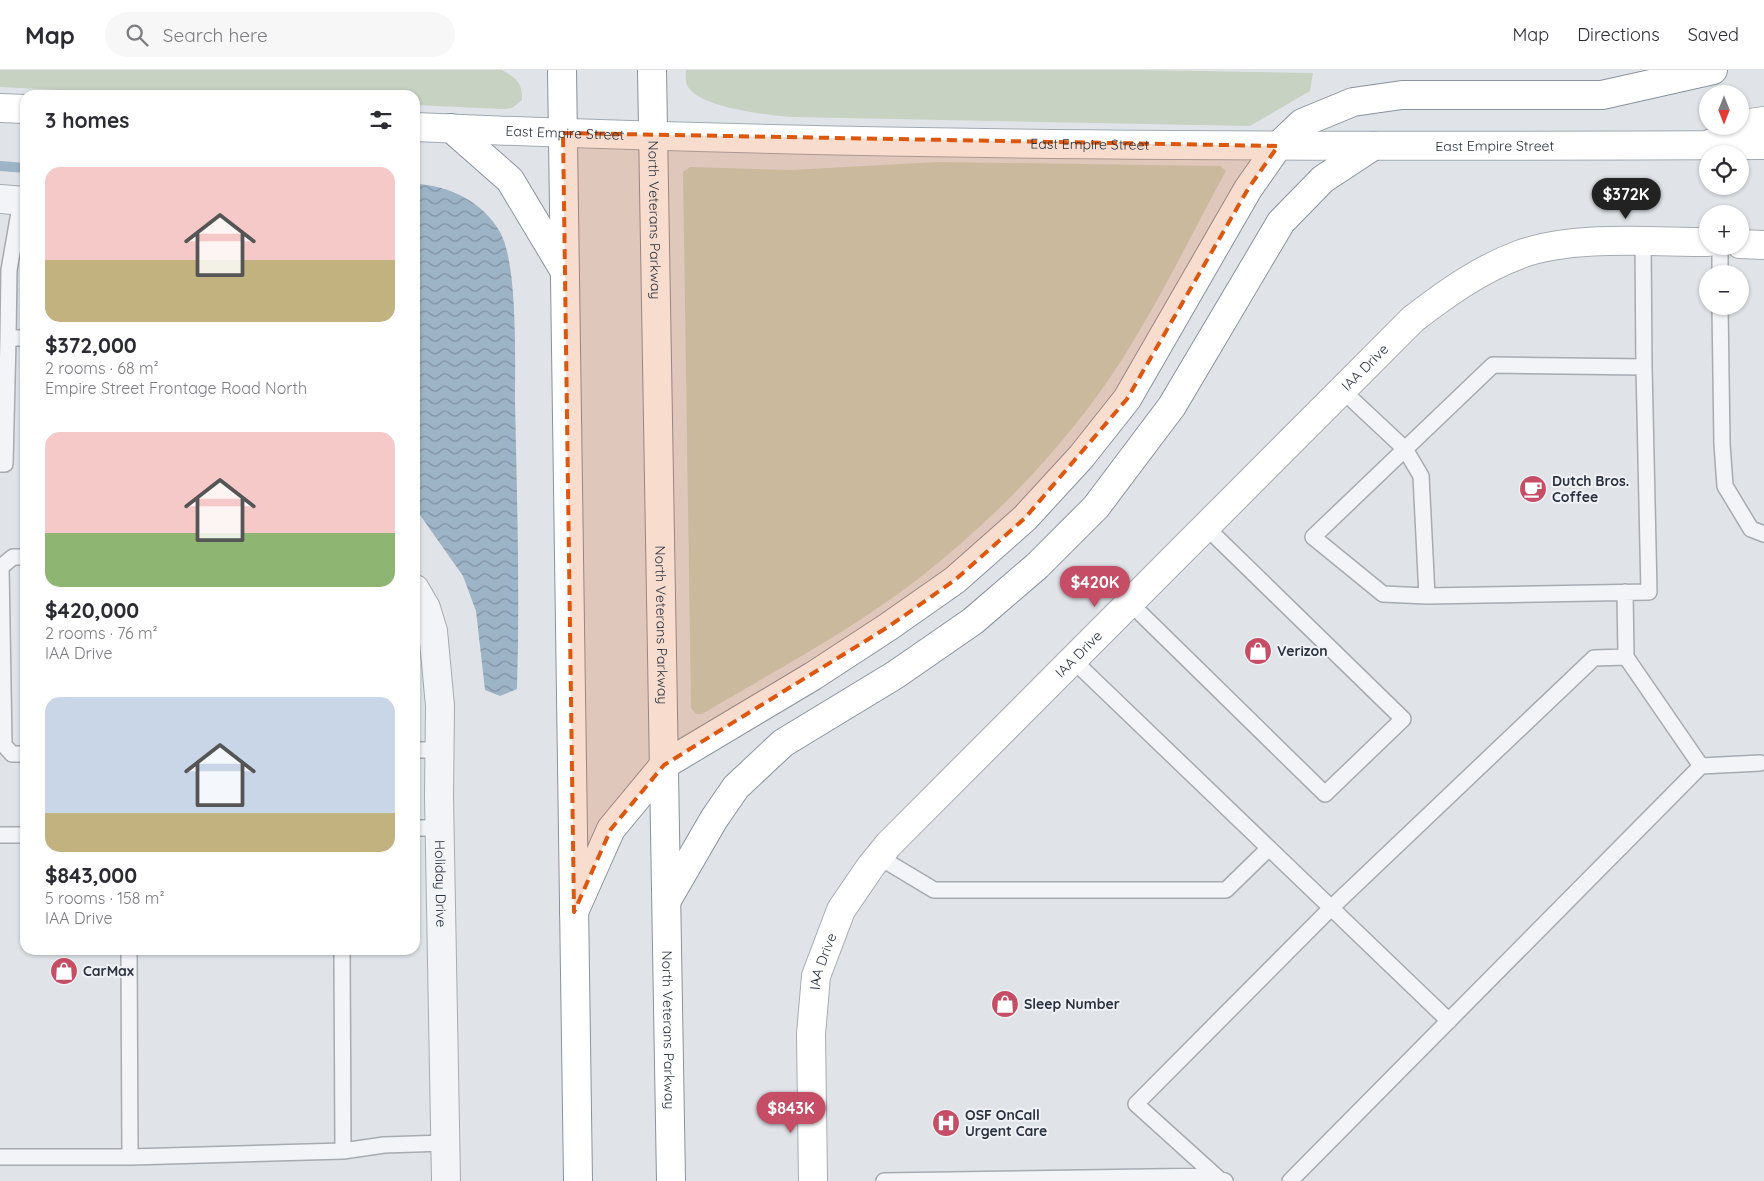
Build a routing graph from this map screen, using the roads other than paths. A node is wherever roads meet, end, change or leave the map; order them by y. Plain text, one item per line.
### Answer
1 (562, 70) edge
2 (652, 70) edge
3 (1713, 70) edge
4 (0, 108) edge
5 (20, 109) edge
6 (1764, 122) edge
7 (420, 127) edge
8 (451, 128) junction
9 (563, 132) junction
10 (653, 136) junction
11 (1709, 145) edge
12 (1278, 146) junction
13 (1373, 146) junction
14 (1699, 146) edge
15 (1749, 146) edge
16 (1764, 146) edge
17 (15, 201) edge
18 (1643, 242) junction
19 (1699, 242) edge
20 (1749, 244) edge
21 (1764, 245) edge
22 (564, 271) junction
23 (4, 300) edge
24 (1720, 315) edge
25 (8, 338) junction
26 (20, 338) edge
27 (1644, 367) junction
28 (1342, 390) junction
29 (1405, 449) junction
30 (0, 464) edge
31 (1206, 527) junction
32 (1764, 534) edge
33 (20, 557) edge
34 (1625, 592) junction
35 (1427, 596) junction
36 (420, 598) edge
37 (1130, 603) junction
38 (1626, 657) junction
39 (1073, 660) junction
40 (427, 750) edge
41 (20, 754) edge
42 (1760, 763) dead end
43 (664, 765) junction
44 (1701, 766) junction
45 (427, 828) edge
46 (20, 834) edge
47 (0, 835) edge
48 (1269, 848) junction
49 (879, 856) junction
50 (666, 902) junction
51 (1331, 908) junction
52 (574, 912) junction
53 (129, 955) edge
54 (342, 955) edge
55 (1448, 1021) junction
56 (445, 1143) junction
57 (343, 1151) junction
58 (0, 1157) edge
59 (130, 1157) junction
60 (1220, 1178) edge
61 (446, 1181) edge
62 (578, 1181) edge
63 (672, 1181) edge
64 (812, 1181) edge
65 (884, 1181) edge
66 (1290, 1181) edge

1 - 9 main road
2 - 10 main road, North Veterans Parkway
3 - 12 main road
4 - 5 main road
6 - 11 main road
7 - 8 main road, East Empire Street
8 - 9 main road, East Empire Street
8 - 22 main road
9 - 10 main road, East Empire Street
9 - 22 main road
10 - 12 main road, East Empire Street
10 - 43 main road, North Veterans Parkway
12 - 13 main road, East Empire Street
12 - 43 main road
13 - 14 main road, East Empire Street
13 - 50 main road
15 - 16 main road, East Empire Street
17 - 23 lane
18 - 19 main road, IAA Drive
18 - 27 lane
18 - 28 main road, IAA Drive
20 - 21 main road
22 - 52 main road
23 - 25 lane
24 - 32 lane
25 - 26 lane
25 - 30 lane
27 - 29 lane
27 - 34 lane
28 - 29 lane
28 - 31 main road, IAA Drive
29 - 35 lane
29 - 35 lane
31 - 37 main road, IAA Drive
31 - 37 lane
33 - 41 lane
34 - 35 lane
34 - 38 lane
36 - 40 street, Holiday Drive
37 - 39 main road, IAA Drive
38 - 44 lane
38 - 51 lane
39 - 48 lane
39 - 49 main road, IAA Drive
40 - 45 street, Holiday Drive
42 - 44 lane
43 - 50 main road, North Veterans Parkway
43 - 52 main road
44 - 55 lane
45 - 56 street, Holiday Drive
46 - 47 lane
48 - 49 lane
48 - 51 lane
49 - 64 main road, IAA Drive
50 - 63 main road, North Veterans Parkway
51 - 55 lane
51 - 60 lane
52 - 62 main road
53 - 59 lane
54 - 57 lane
55 - 66 lane
56 - 57 lane
56 - 61 street, Holiday Drive
57 - 59 lane
58 - 59 lane
60 - 65 lane

